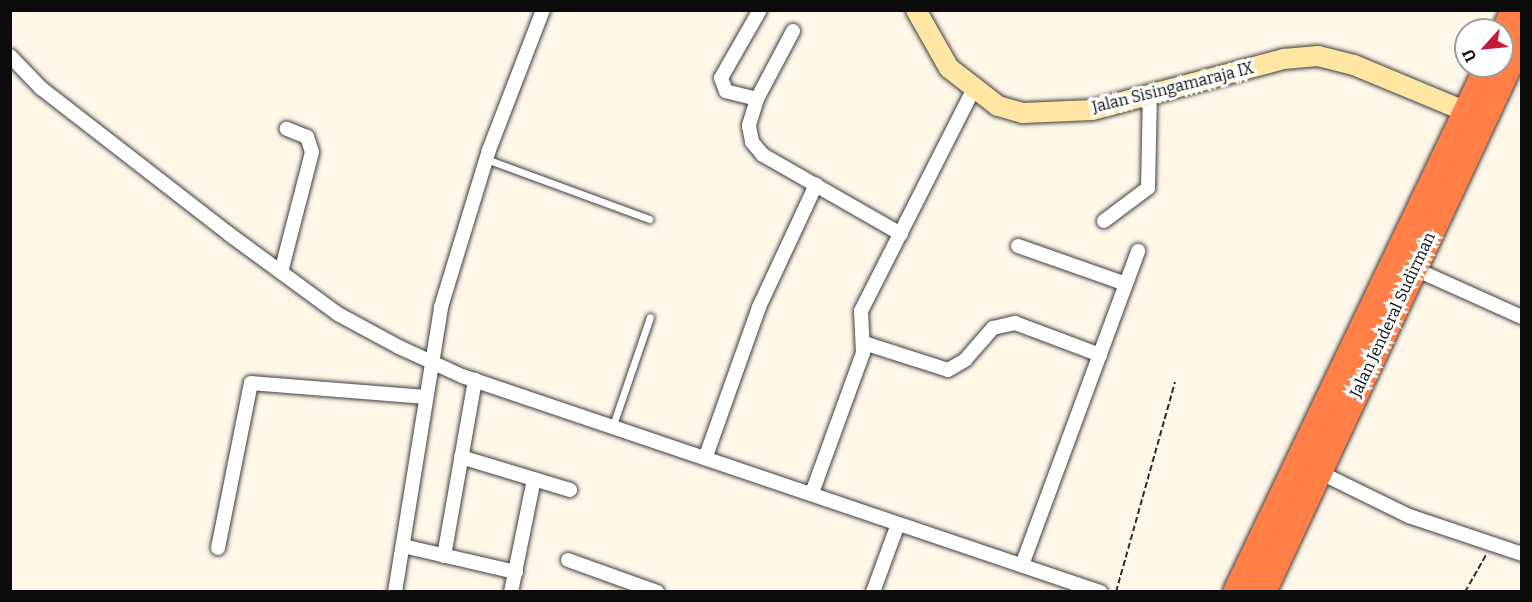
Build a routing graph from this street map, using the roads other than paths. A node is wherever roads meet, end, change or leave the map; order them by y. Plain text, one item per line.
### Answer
1 (543, 10) edge
2 (760, 10) edge
3 (916, 10) edge
4 (1514, 10) edge
5 (793, 31) dead end
6 (1516, 41) edge
7 (10, 56) edge
8 (1483, 78) edge
9 (973, 90) junction
10 (1150, 96) junction
11 (757, 99) junction
12 (1467, 112) junction
13 (287, 129) dead end
14 (486, 159) junction
15 (816, 185) junction
16 (649, 219) dead end
17 (1104, 221) dead end
18 (901, 234) junction
19 (1018, 246) dead end
20 (1138, 251) dead end
21 (1415, 269) junction
22 (281, 272) junction
23 (1126, 284) junction
24 (650, 317) dead end
25 (1521, 317) edge
26 (864, 343) junction
27 (1100, 355) junction
28 (429, 360) junction
29 (475, 380) junction
30 (425, 397) junction
31 (613, 425) junction
32 (706, 456) junction
33 (461, 457) junction
34 (1317, 471) junction
35 (534, 479) junction
36 (570, 490) dead end
37 (812, 493) junction
38 (898, 524) junction
39 (403, 546) junction
40 (218, 548) dead end
41 (1521, 554) edge
42 (444, 556) junction
43 (568, 561) dead end
44 (1022, 565) junction
45 (516, 572) junction
46 (1254, 583) edge
47 (395, 591) edge
48 (512, 591) edge
49 (657, 591) edge
50 (873, 591) edge
51 (1100, 591) edge

1 - 14 street
2 - 11 street
3 - 9 street, Jalan Sisingamaraja IX
4 - 6 highway, Jalan Jenderal Sudirman
5 - 11 street
6 - 21 highway, Jalan Jenderal Sudirman
7 - 22 street
8 - 12 highway, Jalan Jenderal Sudirman
9 - 10 street, Jalan Sisingamaraja IX
9 - 18 street
10 - 12 street, Jalan Sisingamaraja IX
10 - 17 street
11 - 15 street
12 - 46 highway, Jalan Jenderal Sudirman
13 - 22 street
14 - 16 lane
14 - 28 street
15 - 18 street
15 - 32 street
18 - 26 street
19 - 23 street
20 - 23 street
21 - 25 street
21 - 34 highway, Jalan Jenderal Sudirman
22 - 28 street
23 - 27 street
24 - 31 lane
26 - 27 street
26 - 37 street
27 - 44 street
28 - 29 street
28 - 30 street
29 - 31 street
29 - 33 street
30 - 39 street
30 - 40 street
31 - 32 street
32 - 37 street
33 - 35 street
33 - 42 street
34 - 41 street
34 - 46 highway, Jalan Jenderal Sudirman
35 - 36 street
35 - 45 street
37 - 38 street
38 - 44 street
38 - 50 street
39 - 42 street
39 - 47 street
42 - 45 street
43 - 49 street
44 - 51 street
45 - 48 street

